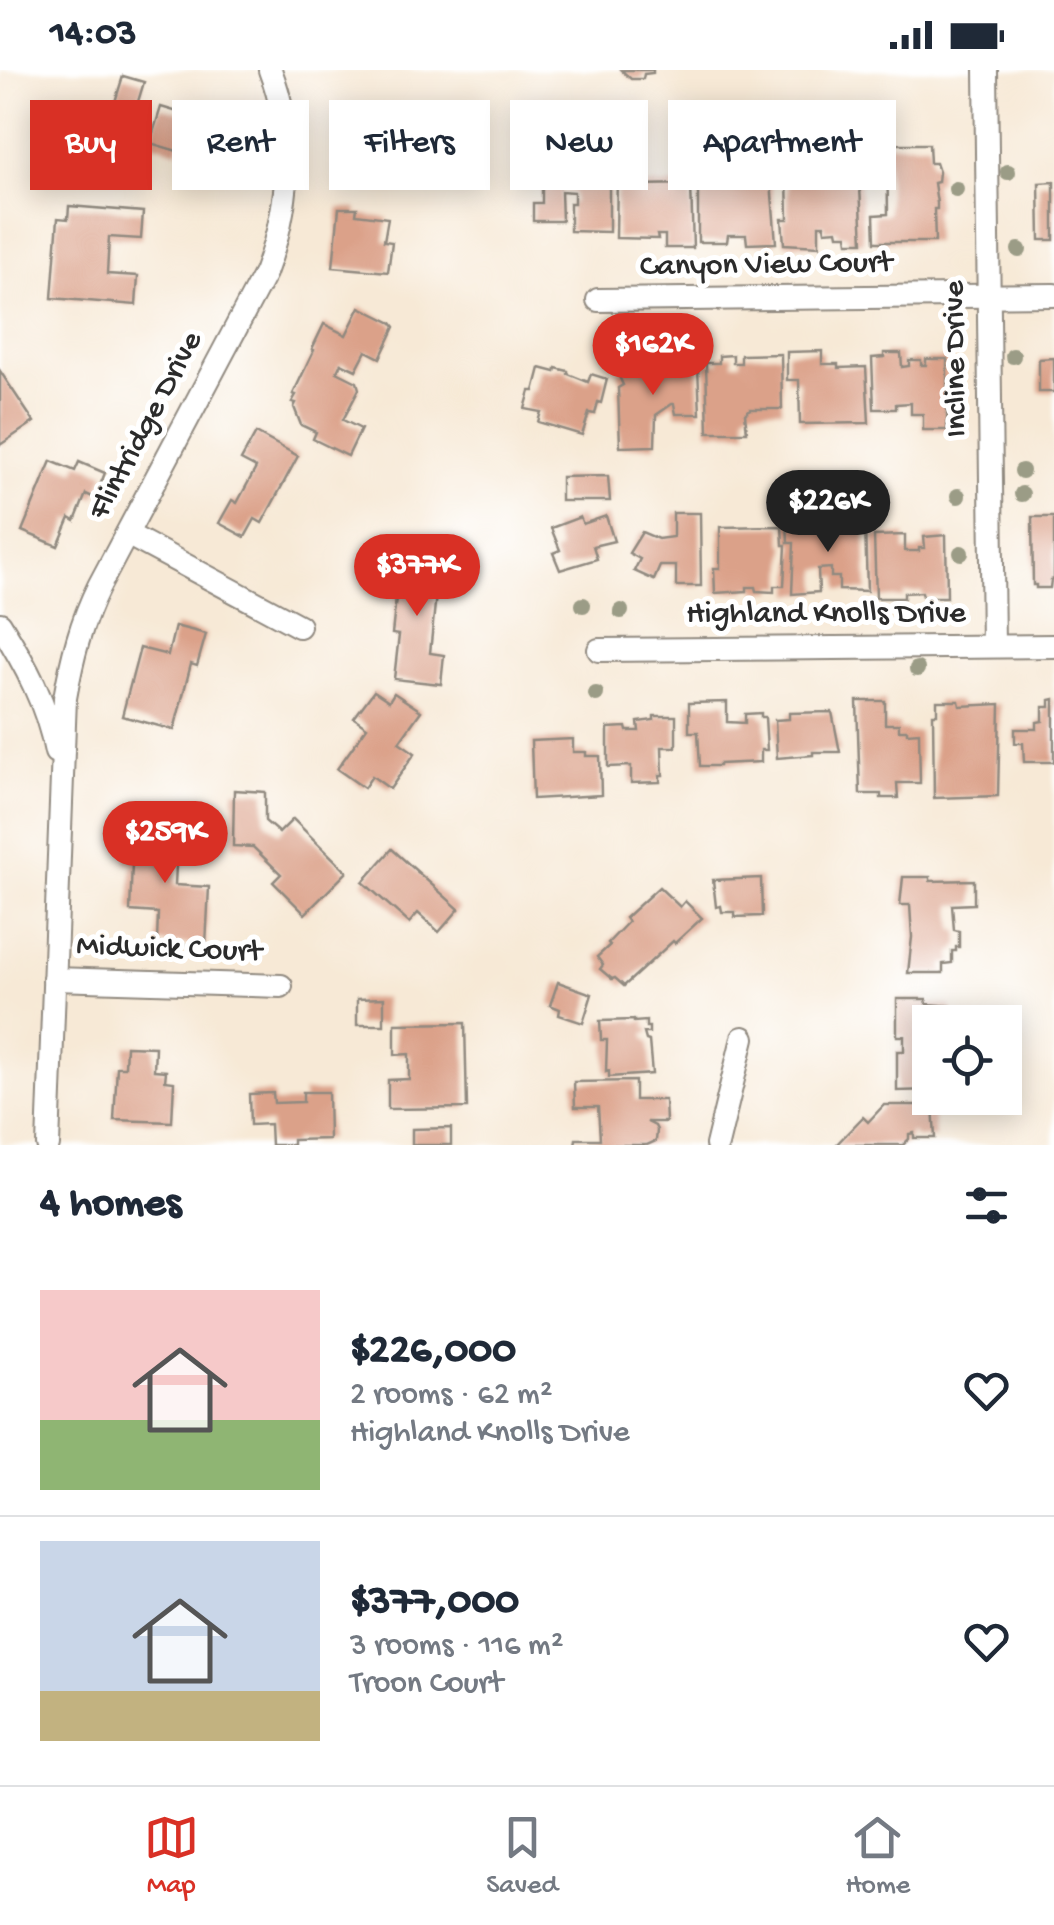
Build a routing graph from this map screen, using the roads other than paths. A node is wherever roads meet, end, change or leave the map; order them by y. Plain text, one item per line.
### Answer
1 (270, 70) edge
2 (986, 70) edge
3 (1054, 295) edge
4 (989, 296) junction
5 (598, 300) dead end
6 (126, 534) junction
7 (0, 624) edge
8 (299, 626) dead end
9 (993, 646) junction
10 (1054, 646) edge
11 (598, 650) dead end
12 (60, 815) junction
13 (54, 979) junction
14 (281, 986) dead end
15 (743, 1038) dead end
16 (48, 1145) edge
17 (717, 1145) edge

1 - 6 street, Flintridge Drive
2 - 4 street, Incline Drive
3 - 4 street, Canyon View Court
4 - 5 street, Canyon View Court
4 - 9 street, Incline Drive
6 - 8 street
6 - 12 street, Flintridge Drive
7 - 12 street, Flintridge Drive
9 - 10 street, Highland Knolls Drive
9 - 11 street, Highland Knolls Drive
12 - 13 street, Flintridge Drive
13 - 14 street, Midwick Court
13 - 16 street, Flintridge Drive
15 - 17 street

